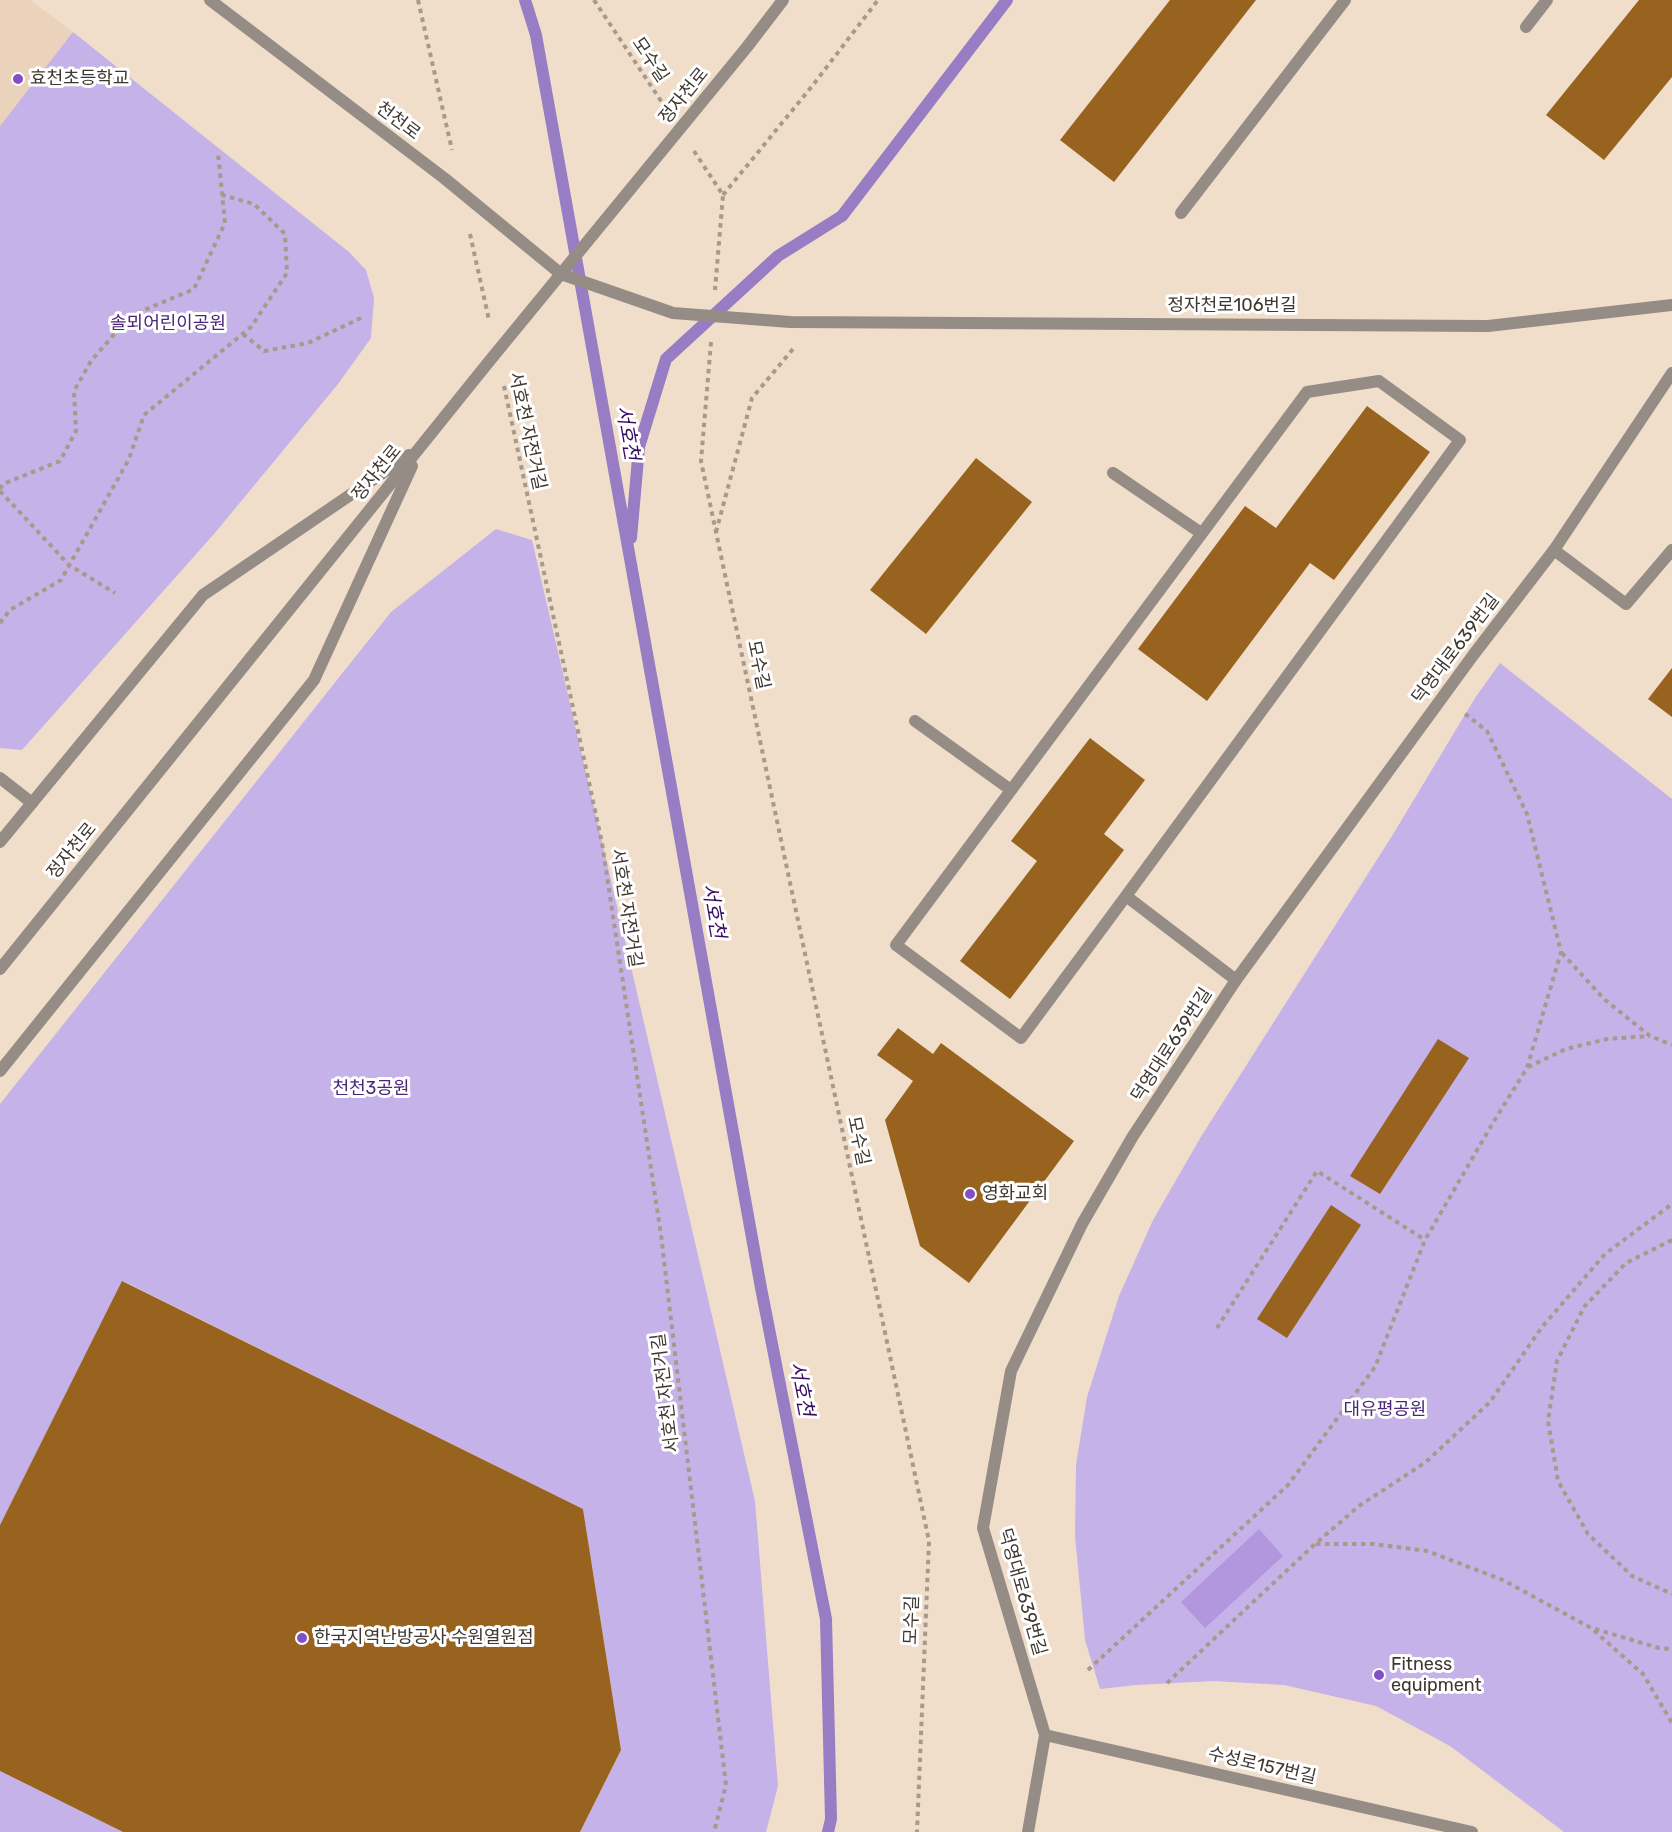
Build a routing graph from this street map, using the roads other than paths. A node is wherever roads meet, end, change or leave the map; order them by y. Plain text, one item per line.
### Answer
1 (210, 0) edge
2 (783, 0) edge
3 (1345, 0) edge
4 (1547, 0) edge
5 (1526, 27) dead end
6 (1181, 213) dead end
7 (562, 273) junction
8 (1672, 305) edge
9 (1672, 373) edge
10 (420, 448) junction
11 (1113, 473) dead end
12 (1201, 533) junction
13 (1554, 550) junction
14 (1672, 550) edge
15 (915, 721) dead end
16 (0, 778) edge
17 (1011, 790) junction
18 (32, 803) junction
19 (0, 842) edge
20 (1126, 897) junction
21 (0, 969) edge
22 (1236, 980) junction
23 (0, 1071) edge
24 (1045, 1735) junction
25 (1028, 1832) edge
26 (1472, 1832) edge

1 - 7 street, 천천로
2 - 7 street, 정자천로
3 - 6 street
4 - 5 street
7 - 8 street, 정자천로106번길
7 - 10 street, 정자천로
9 - 13 street, 덕영대로639번길
10 - 18 street
10 - 21 street, 정자천로
10 - 23 street
11 - 12 street
12 - 17 street
12 - 20 street
13 - 14 street
13 - 22 street, 덕영대로639번길
15 - 17 street
16 - 18 street
17 - 20 street
18 - 19 street
20 - 22 street
22 - 24 street, 덕영대로639번길
24 - 25 street, 덕영대로639번길
24 - 26 street, 수성로157번길

